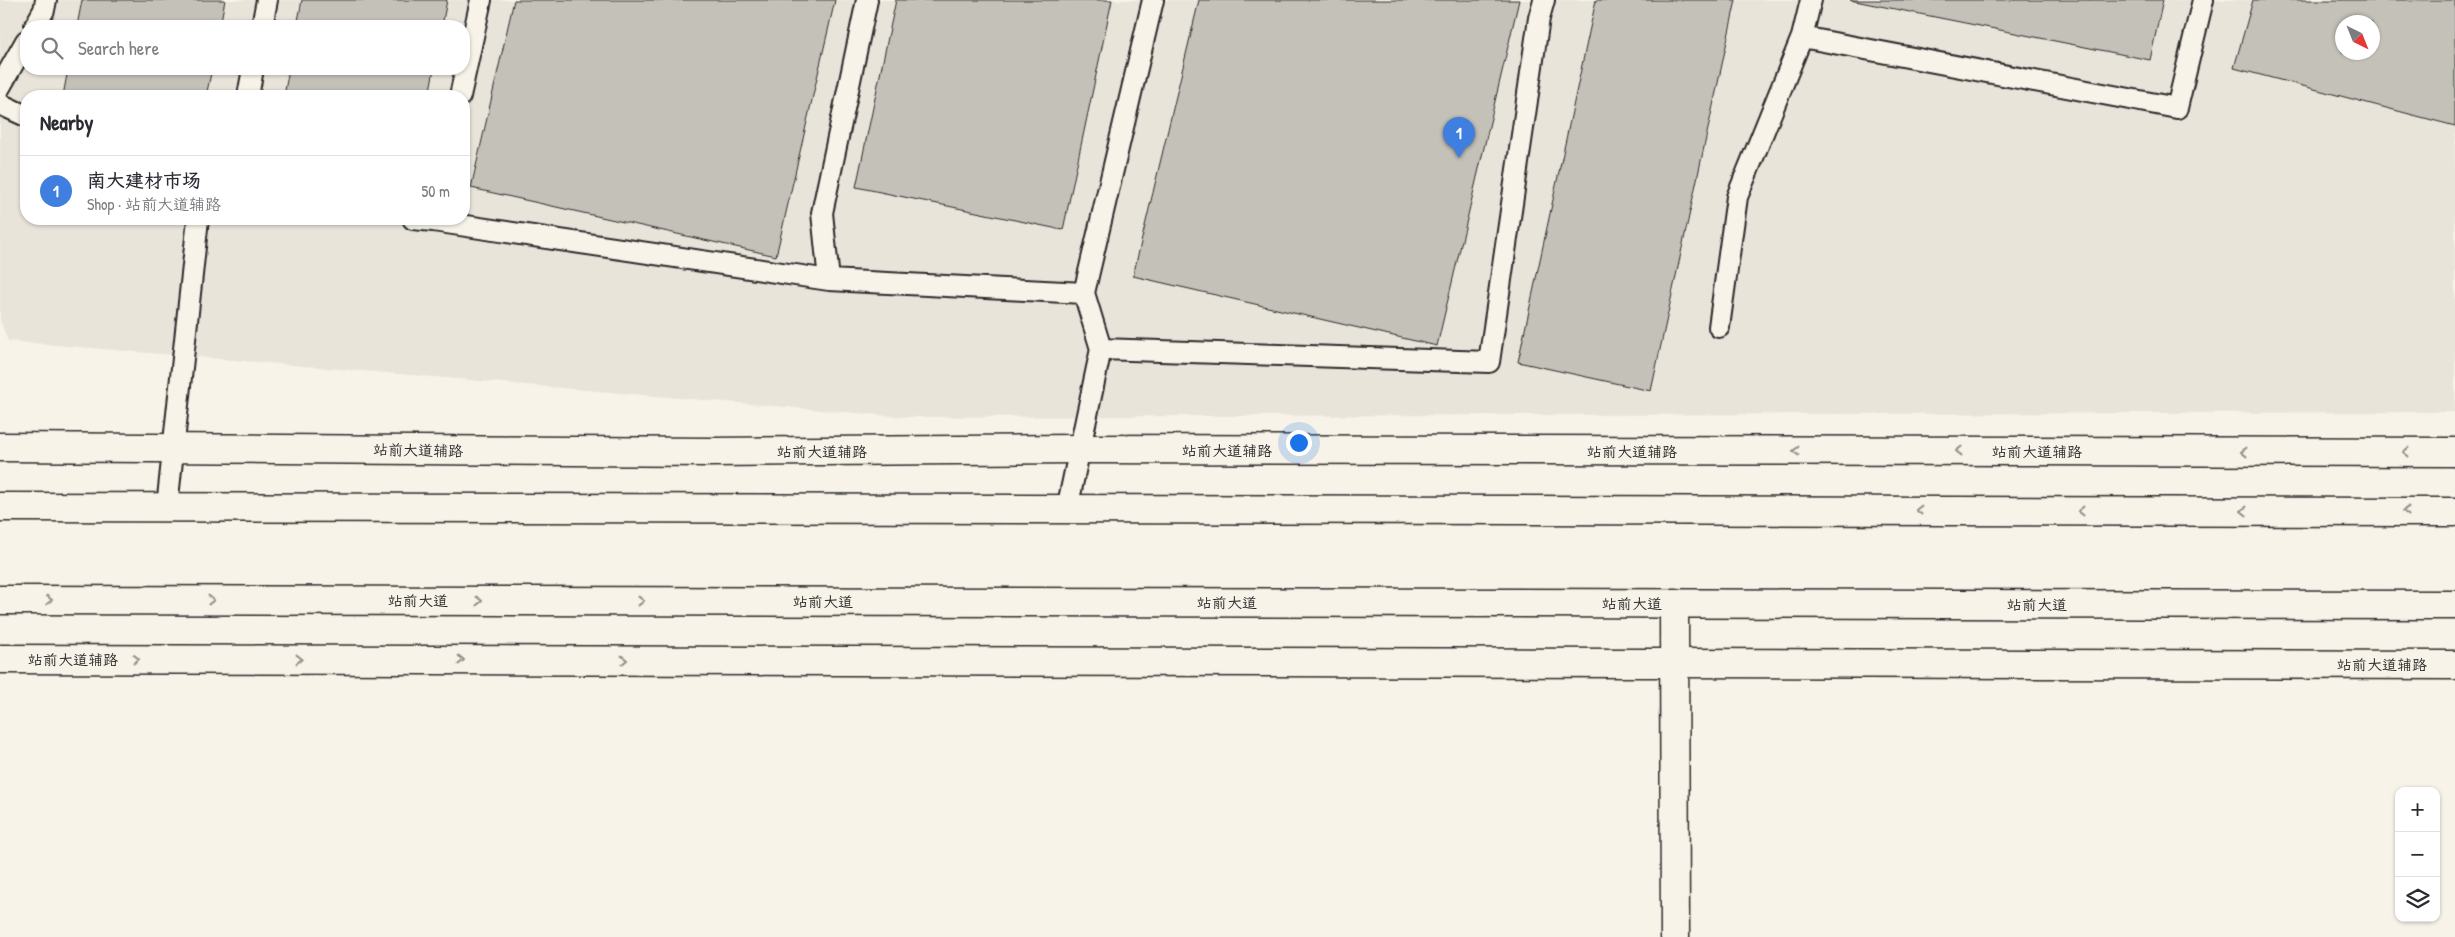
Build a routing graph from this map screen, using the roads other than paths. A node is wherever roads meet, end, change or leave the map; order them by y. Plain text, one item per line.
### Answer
1 (46, 0) edge
2 (267, 0) edge
3 (481, 0) edge
4 (867, 0) edge
5 (1153, 0) edge
6 (1544, 0) edge
7 (1811, 0) edge
8 (2203, 0) edge
9 (38, 20) edge
10 (263, 20) edge
11 (1802, 37) junction
12 (470, 50) edge
13 (20, 52) edge
14 (252, 75) edge
15 (465, 75) edge
16 (0, 87) edge
17 (249, 90) edge
18 (461, 90) edge
19 (0, 104) edge
20 (20, 113) edge
21 (197, 225) edge
22 (467, 225) edge
23 (830, 280) junction
24 (1084, 293) junction
25 (1719, 327) dead end
26 (1101, 349) junction
27 (0, 447) edge
28 (174, 447) junction
29 (1080, 449) junction
30 (2455, 452) edge
31 (0, 506) edge
32 (167, 507) junction
33 (1067, 508) junction
34 (2455, 512) edge
35 (0, 600) edge
36 (1674, 603) junction
37 (2455, 605) edge
38 (0, 659) edge
39 (1674, 662) junction
40 (2455, 665) edge
41 (1675, 937) edge

1 - 9 lane
2 - 10 lane
3 - 12 lane
4 - 23 lane
5 - 24 lane
6 - 26 lane
7 - 11 lane
8 - 11 lane
11 - 25 lane
13 - 16 lane
14 - 17 lane
15 - 18 lane
19 - 20 lane
21 - 28 lane
22 - 23 lane
23 - 24 lane
24 - 26 lane
26 - 29 lane
27 - 28 main road, 站前大道辅路
28 - 29 main road, 站前大道辅路
28 - 32 lane
30 -> 29 main road, 站前大道辅路
29 - 33 lane
31 - 32 main road
32 - 33 main road
34 -> 33 main road
35 -> 36 main road, 站前大道
36 - 37 main road, 站前大道
36 - 39 main road
38 -> 39 main road, 站前大道辅路
39 - 40 main road, 站前大道辅路
39 - 41 main road

